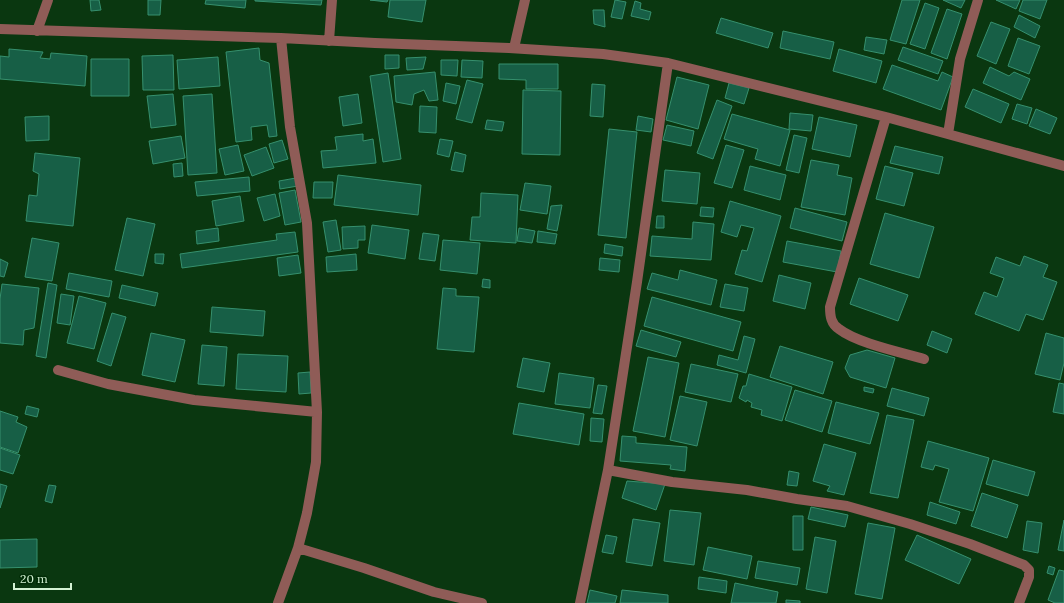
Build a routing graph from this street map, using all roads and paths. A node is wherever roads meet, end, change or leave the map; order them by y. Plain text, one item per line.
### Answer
1 (48, 0) edge
2 (332, 0) edge
3 (525, 0) edge
4 (978, 0) edge
5 (0, 29) edge
6 (37, 31) junction
7 (281, 38) junction
8 (329, 41) junction
9 (514, 48) junction
10 (668, 63) junction
11 (886, 117) junction
12 (948, 134) junction
13 (1064, 166) edge
14 (924, 359) dead end
15 (58, 370) dead end
16 (317, 412) junction
17 (608, 470) junction
18 (298, 548) junction
19 (278, 603) edge
20 (482, 603) edge
21 (580, 603) edge
22 (1019, 603) edge

1 - 6 street
2 - 8 street
3 - 9 street
4 - 12 street
5 - 6 street
6 - 7 street
7 - 8 street
7 - 16 street
8 - 9 street
9 - 10 street
10 - 11 street
10 - 17 street
11 - 12 street
11 - 14 street
12 - 13 street
15 - 16 street
16 - 18 street
17 - 21 street
17 - 22 street
18 - 19 street
18 - 20 street

